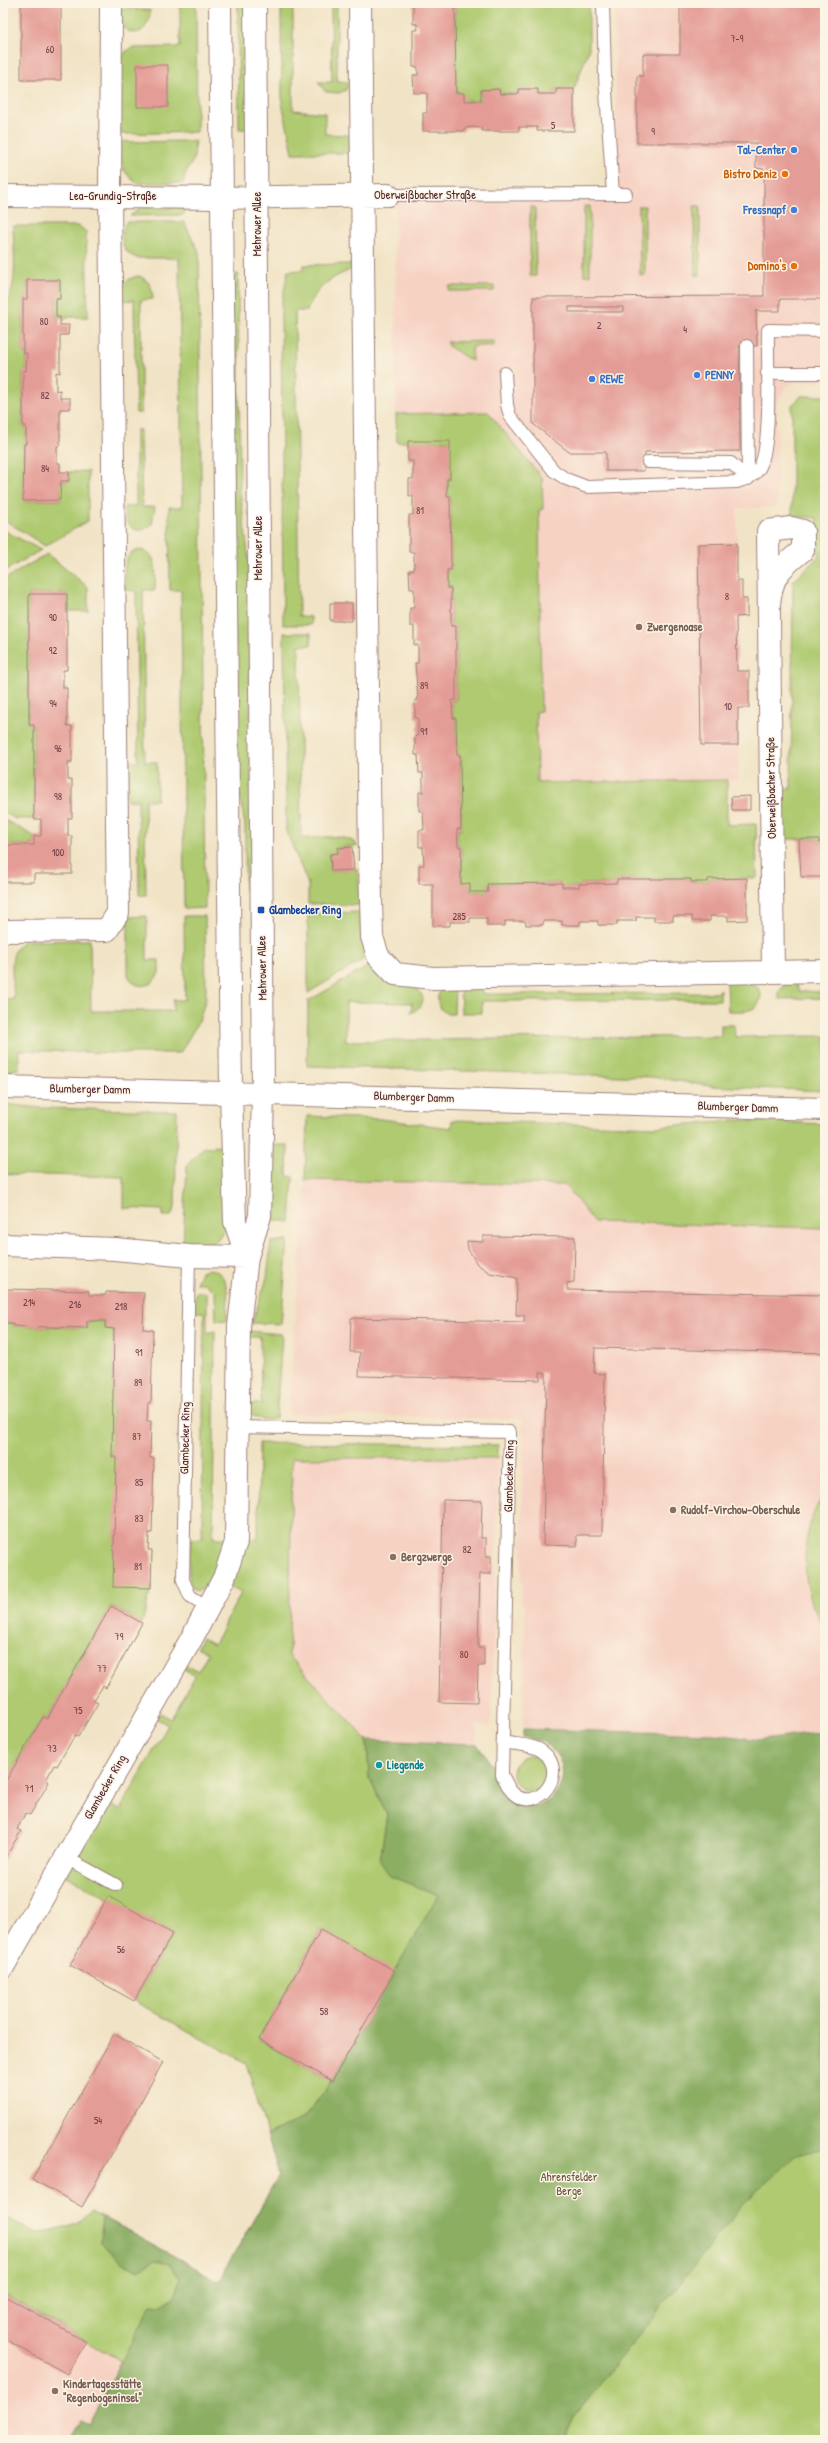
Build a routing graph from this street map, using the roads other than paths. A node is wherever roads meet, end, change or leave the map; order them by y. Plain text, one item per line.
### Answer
1 (111, 3) edge
2 (220, 3) edge
3 (255, 3) edge
4 (360, 3) edge
5 (603, 3) edge
6 (612, 194) junction
7 (626, 194) dead end
8 (362, 195) junction
9 (388, 195) joint
10 (3, 196) edge
11 (110, 196) junction
12 (257, 197) junction
13 (224, 198) junction
14 (825, 331) edge
15 (747, 346) dead end
16 (505, 373) dead end
17 (825, 373) edge
18 (767, 374) junction
19 (648, 462) dead end
20 (748, 479) junction
21 (769, 604) dead end
22 (3, 931) edge
23 (825, 971) edge
24 (773, 972) junction
25 (3, 1087) edge
26 (231, 1092) junction
27 (263, 1093) junction
28 (825, 1109) edge
29 (3, 1245) edge
30 (189, 1256) junction
31 (247, 1257) junction
32 (239, 1428) junction
33 (208, 1607) junction
34 (504, 1742) junction
35 (65, 1858) junction
36 (116, 1885) dead end
37 (10, 1939) edge
38 (8, 1966) edge

1 - 11 street
2 - 13 street
3 - 12 street, Mehrower Allee
4 - 8 street
5 - 6 lane
6 - 7 lane, Oberweißbacher Straße
6 - 9 lane, Oberweißbacher Straße
8 - 9 street, Oberweißbacher Straße
8 - 12 street, Oberweißbacher Straße
8 - 24 street
10 - 11 street, Lea-Grundig-Straße
11 - 13 street, Lea-Grundig-Straße
11 - 22 street
12 - 13 street, Oberweißbacher Straße
12 - 27 street, Mehrower Allee
13 - 26 street
14 - 18 lane
15 - 20 lane
16 - 20 lane
17 - 18 lane
18 - 20 lane
19 - 20 lane
21 - 24 street, Oberweißbacher Straße
23 - 24 street
25 - 26 street, Blumberger Damm
26 - 27 street, Blumberger Damm
26 - 31 street, Glambecker Ring
27 - 28 street, Blumberger Damm
27 - 31 street, Glambecker Ring
29 - 30 street
30 - 31 street
30 - 33 lane, Glambecker Ring
31 - 32 street, Glambecker Ring
32 - 33 street, Glambecker Ring
32 - 34 lane, Glambecker Ring
33 - 35 street, Glambecker Ring
34 - 34 lane
35 - 36 lane
35 - 37 street, Glambecker Ring
37 - 38 street, Glambecker Ring

